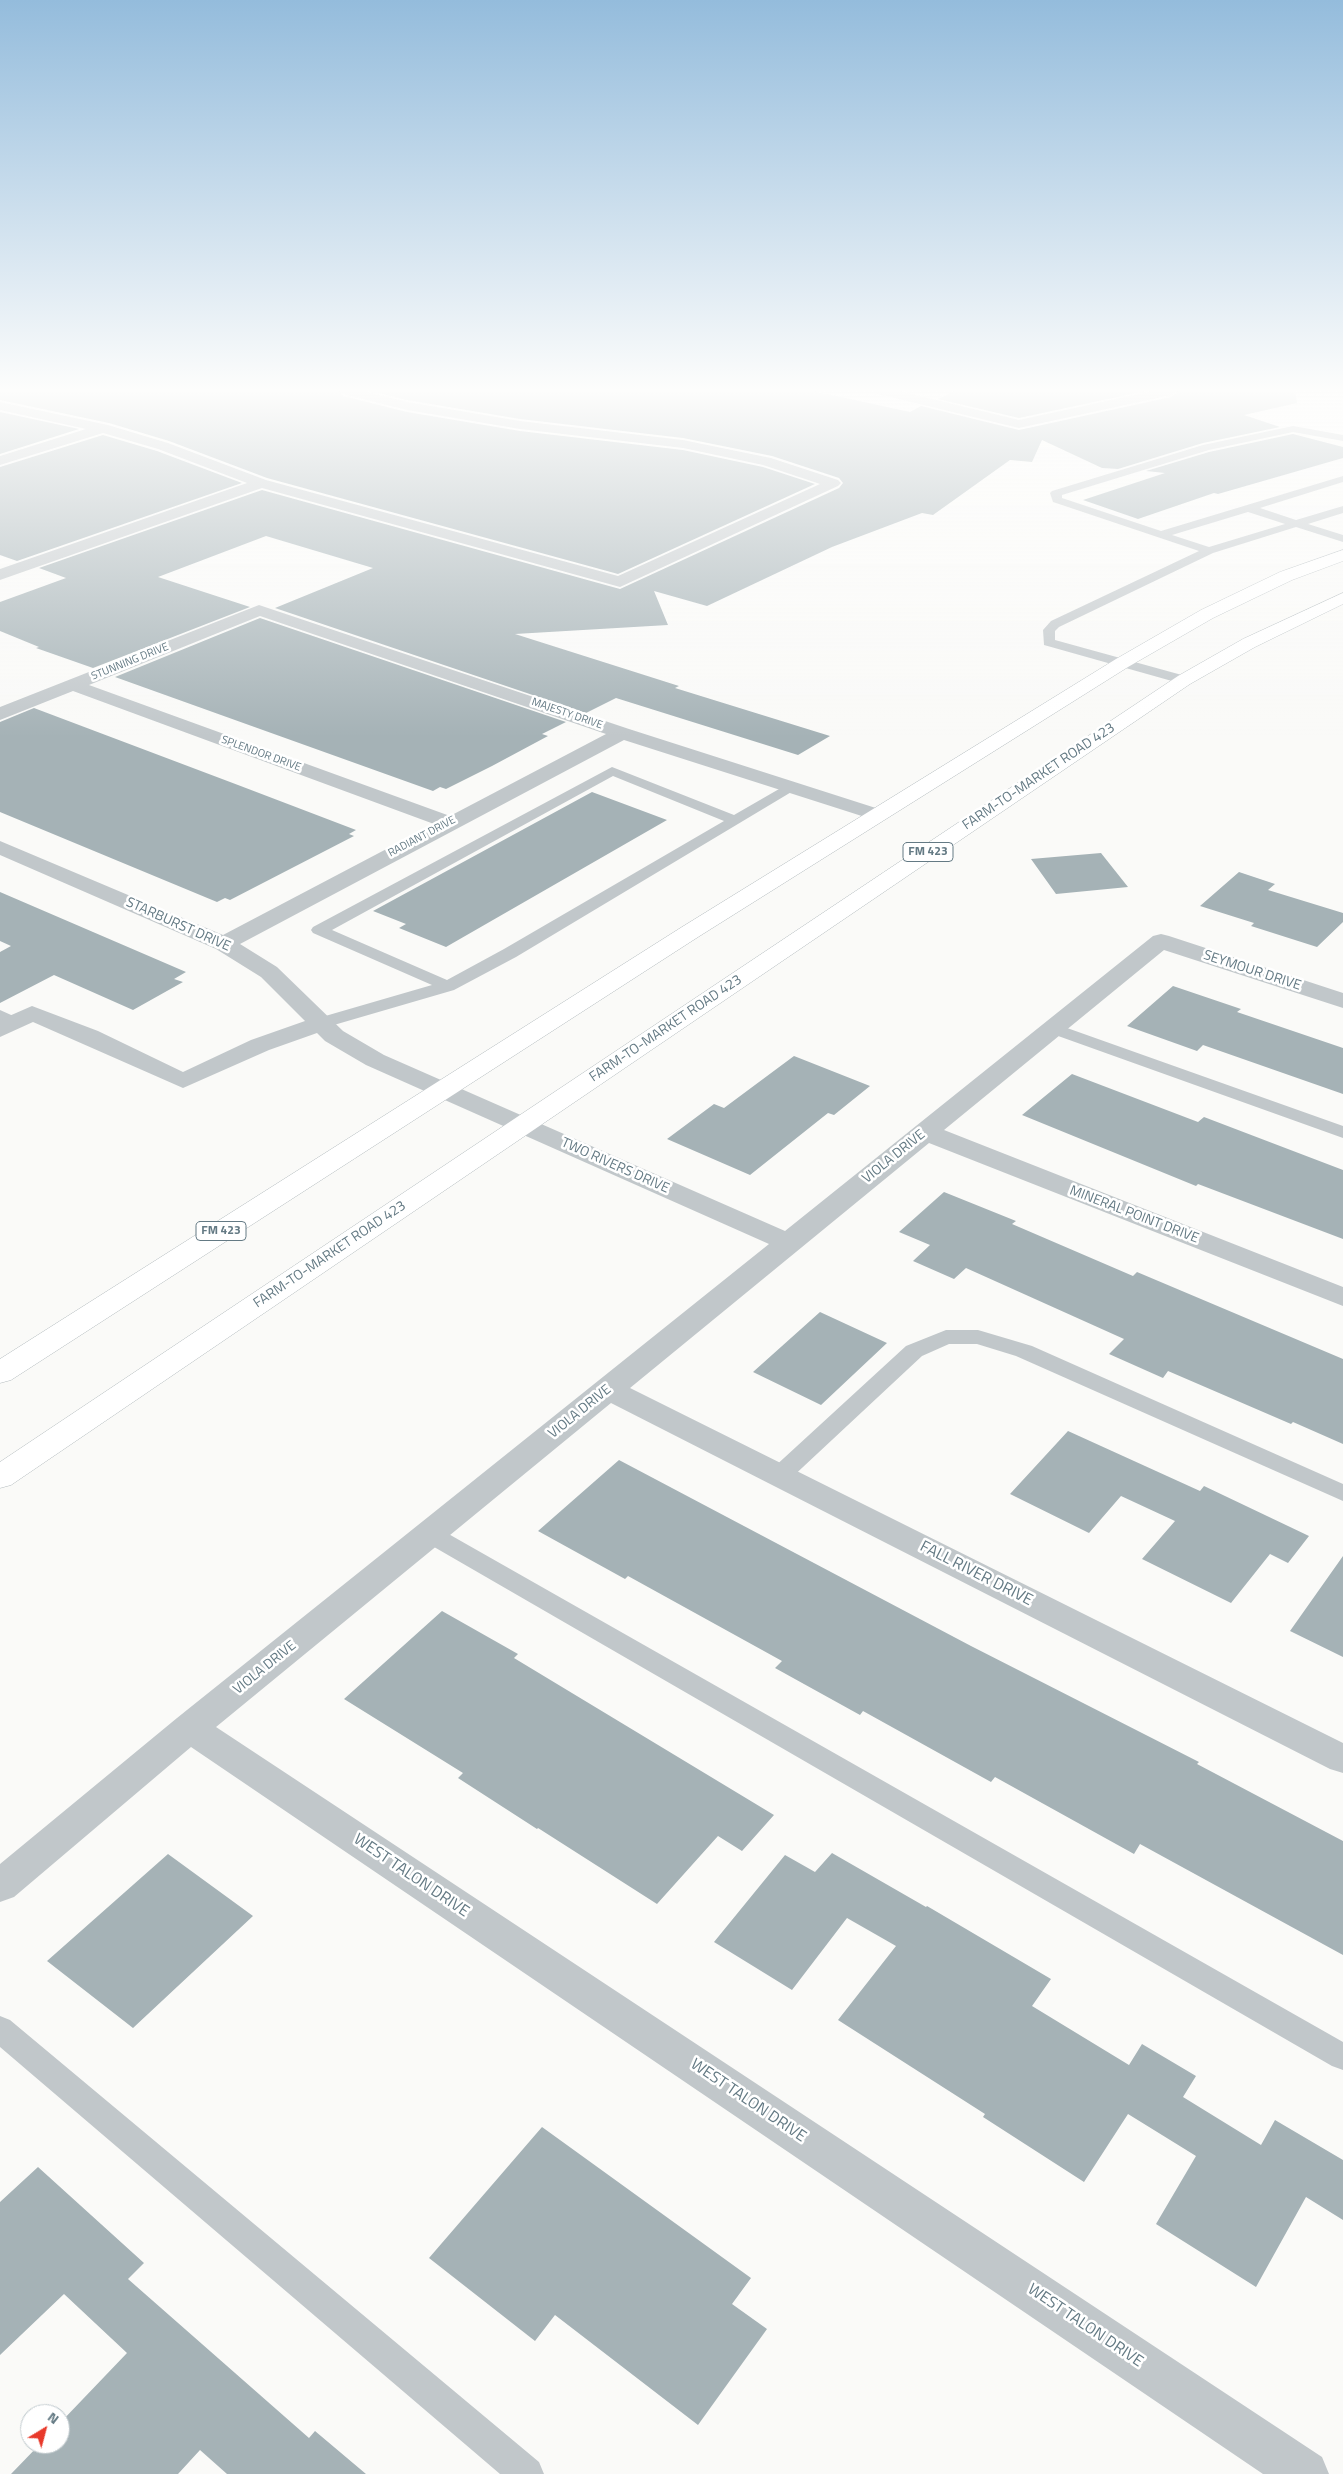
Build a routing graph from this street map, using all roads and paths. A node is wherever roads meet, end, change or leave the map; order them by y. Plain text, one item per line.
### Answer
1 (194, 506) edge
2 (346, 506) edge
3 (783, 506) edge
4 (1076, 506) edge
5 (1246, 507) joint
6 (1343, 509) edge
7 (1296, 523) junction
8 (1160, 535) junction
9 (1343, 539) edge
10 (1209, 551) junction
11 (1343, 555) edge
12 (0, 575) edge
13 (1343, 598) edge
14 (259, 610) joint
15 (1122, 663) junction
16 (1184, 680) junction
17 (73, 685) junction
18 (0, 714) edge
19 (622, 733) junction
20 (791, 788) junction
21 (876, 814) junction
22 (734, 820) junction
23 (448, 823) junction
24 (0, 847) edge
25 (1161, 940) joint
26 (224, 944) junction
27 (448, 986) junction
28 (1343, 1001) edge
29 (5, 1023) edge
30 (321, 1023) junction
31 (1053, 1028) junction
32 (441, 1089) junction
33 (523, 1125) junction
34 (925, 1132) junction
35 (1343, 1132) edge
36 (789, 1243) junction
37 (1343, 1297) edge
38 (0, 1373) edge
39 (608, 1389) junction
40 (780, 1476) junction
41 (0, 1477) edge
42 (1343, 1493) edge
43 (430, 1534) junction
44 (190, 1728) junction
45 (1343, 1759) edge
46 (0, 1886) edge
47 (0, 2029) edge
48 (1343, 2058) edge
49 (527, 2474) edge
50 (1306, 2474) edge

1 - 12 street
2 - 3 street
4 - 8 lane
5 - 7 lane
5 - 8 lane
6 - 7 lane
7 - 9 lane
7 - 10 lane
8 - 10 lane
10 - 15 lane
11 - 15 main road, FM 423
13 - 16 main road, FARM-TO-MARKET ROAD 423 / FM 423
14 - 17 street, STUNNING DRIVE
14 - 19 street, MAJESTY DRIVE
15 - 16 lane
15 - 21 main road, FM 423
16 - 33 main road, FARM-TO-MARKET ROAD 423 / FM 423
17 - 18 street, STUNNING DRIVE
17 - 23 street, SPLENDOR DRIVE
19 - 20 street, MAJESTY DRIVE
19 - 23 street, RADIANT DRIVE
20 - 21 street, MAJESTY DRIVE
20 - 22 lane
21 - 32 main road, FM 423
22 - 27 lane
22 - 27 lane
23 - 26 street, RADIANT DRIVE
24 - 26 street, STARBURST DRIVE
25 - 28 street, SEYMOUR DRIVE
25 - 31 street, VIOLA DRIVE
26 - 30 street, STARBURST DRIVE
27 - 30 lane
29 - 30 street
30 - 32 street, STARBURST DRIVE
31 - 34 street, VIOLA DRIVE
31 - 35 lane
32 - 33 street, TWO RIVERS DRIVE
32 - 38 main road, FM 423
33 - 36 street, TWO RIVERS DRIVE
33 - 41 main road, FARM-TO-MARKET ROAD 423 / FM 423
34 - 36 street, VIOLA DRIVE
34 - 37 street, MINERAL POINT DRIVE
36 - 39 street, VIOLA DRIVE
39 - 40 street, FALL RIVER DRIVE
39 - 43 street, VIOLA DRIVE
40 - 42 lane
40 - 45 street, FALL RIVER DRIVE
43 - 44 street, VIOLA DRIVE
43 - 48 lane
44 - 46 street, VIOLA DRIVE
44 - 50 street, WEST TALON DRIVE
47 - 49 lane

